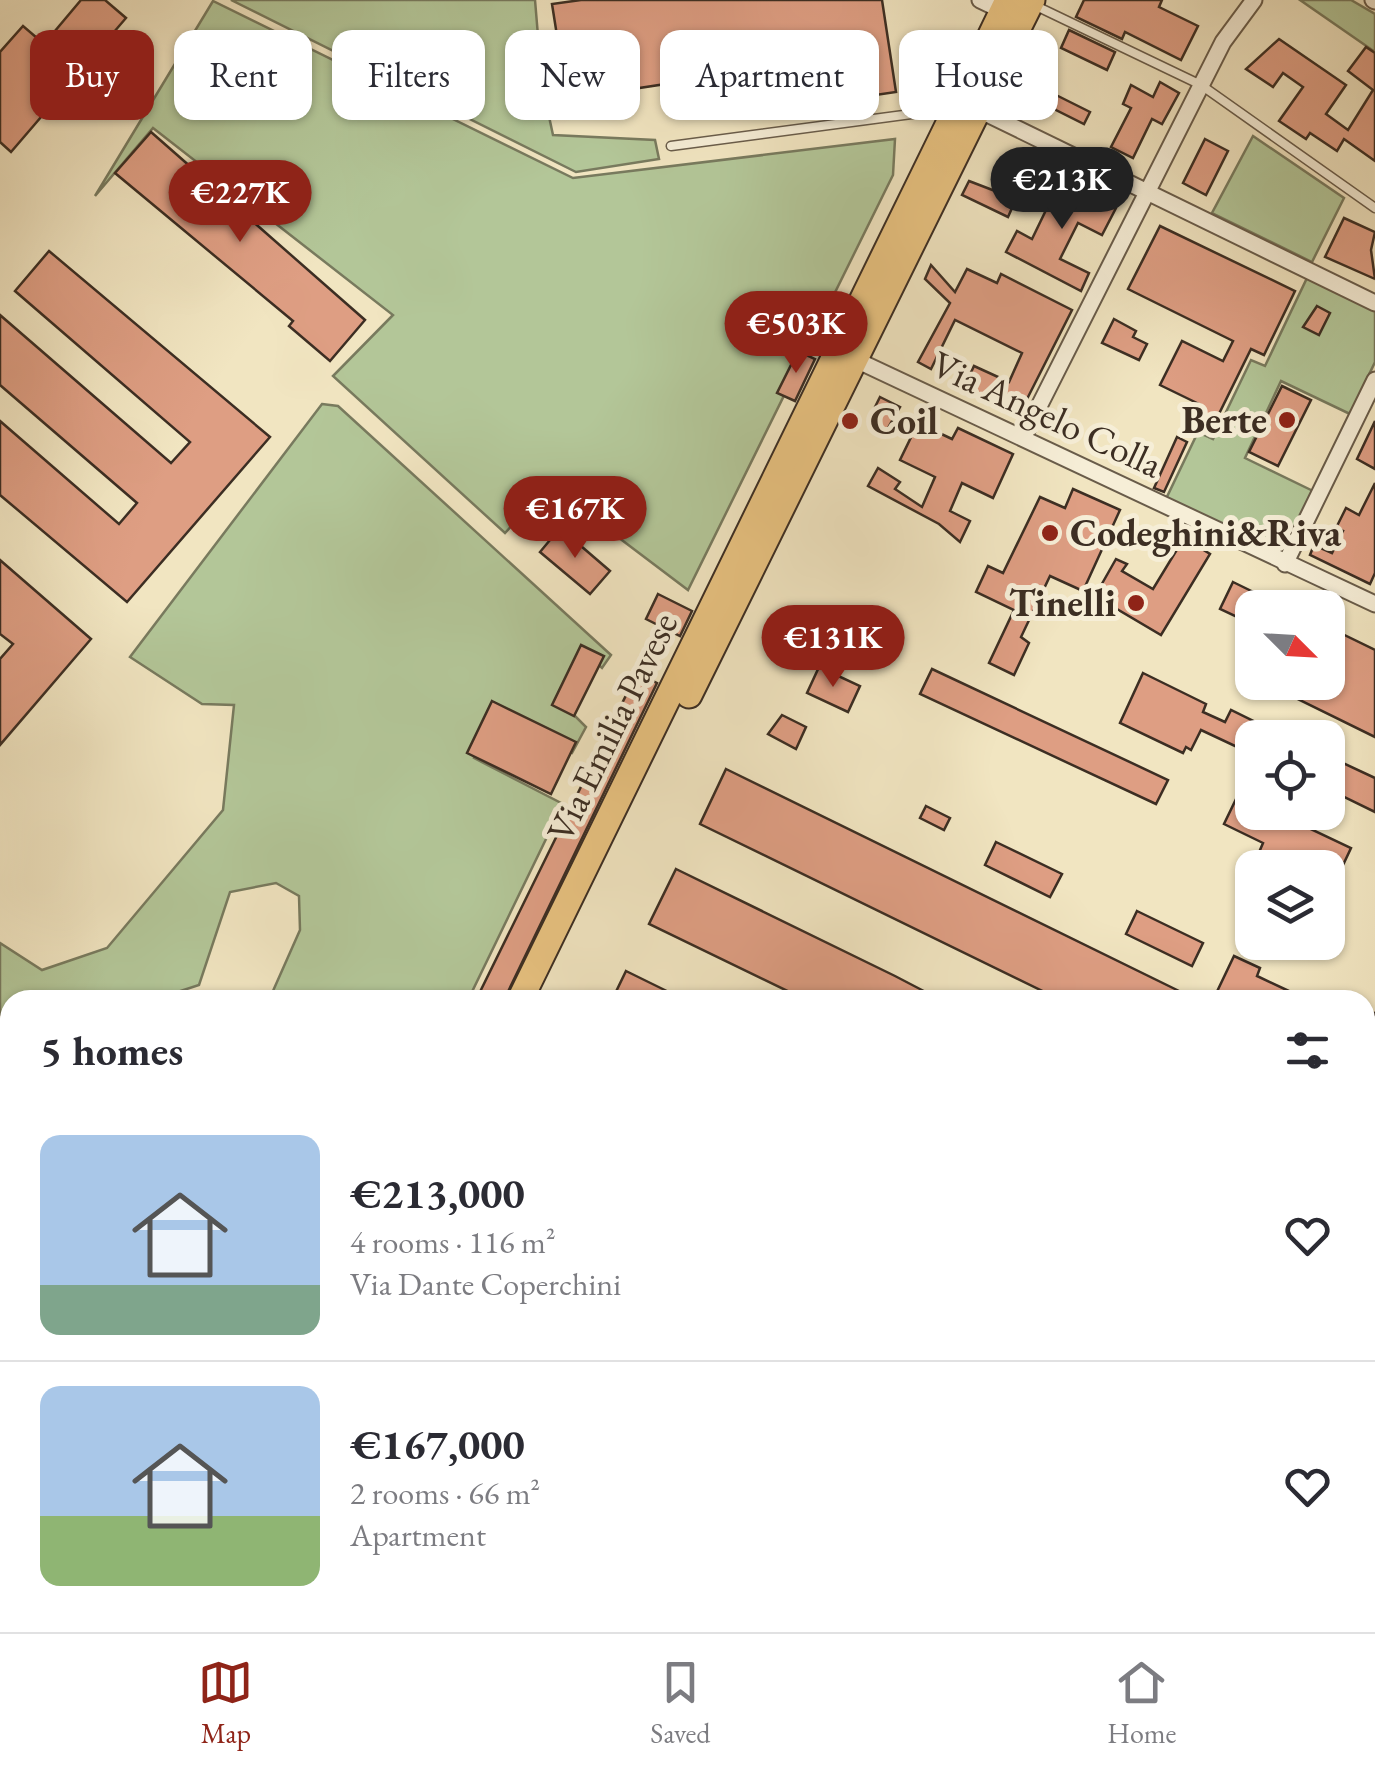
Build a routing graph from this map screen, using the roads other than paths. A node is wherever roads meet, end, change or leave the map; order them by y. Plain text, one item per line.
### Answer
1 (1254, 0) edge
2 (1011, 3) edge
3 (1001, 30) edge
4 (1201, 85) junction
5 (899, 115) edge
6 (964, 120) edge
7 (965, 120) edge
8 (1002, 120) edge
9 (671, 146) dead end
10 (1148, 192) junction
11 (1375, 208) edge
12 (1375, 303) edge
13 (854, 360) junction
14 (1375, 380) edge
15 (1023, 438) junction
16 (1285, 564) junction
17 (1375, 604) edge
18 (525, 990) edge
19 (544, 990) edge

1 - 4 street
2 - 3 main road, Via Emilia Pavese
2 - 4 lane
4 - 10 street
4 - 11 lane
5 - 9 lane
6 - 18 main road, Via Emilia Pavese
7 - 13 main road, Via Emilia Pavese
8 - 10 street
10 - 12 street
10 - 15 street
13 - 15 street, Via Angelo Colla
13 - 19 main road, Via Emilia Pavese
14 - 16 street
15 - 16 street, Via Angelo Colla
16 - 17 street, Via Angelo Colla

